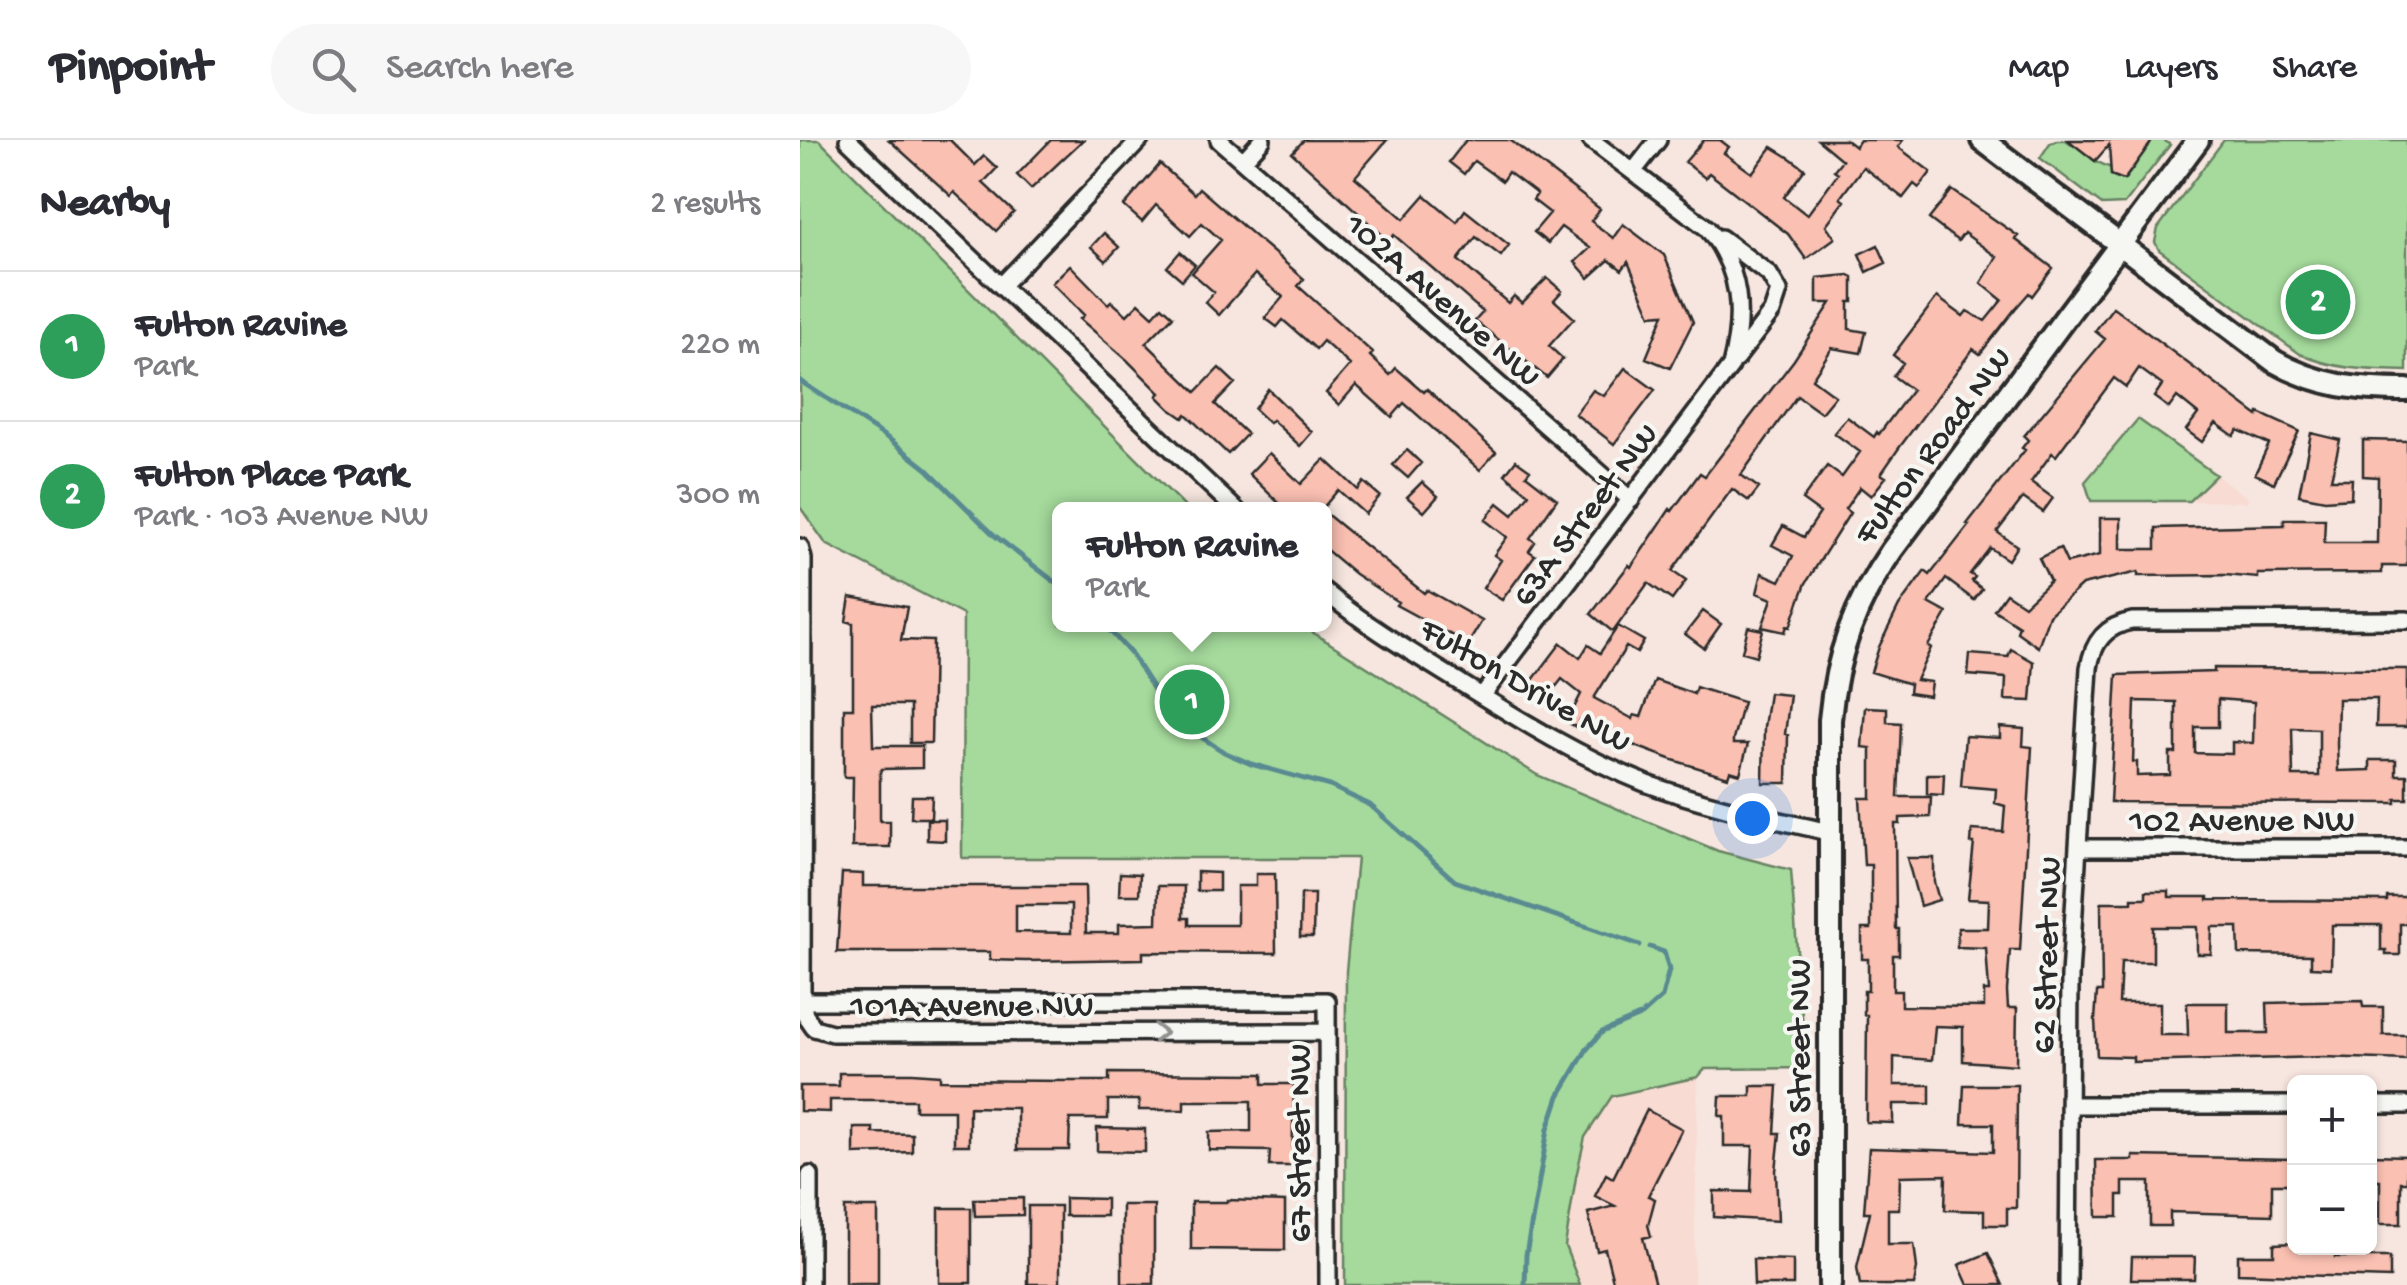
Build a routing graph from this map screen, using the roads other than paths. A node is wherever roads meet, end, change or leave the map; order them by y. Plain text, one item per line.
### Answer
1 (848, 140) edge
2 (1140, 140) edge
3 (1219, 140) edge
4 (1262, 140) edge
5 (1591, 140) edge
6 (1658, 140) edge
7 (1982, 140) edge
8 (2198, 140) edge
9 (1243, 161) junction
10 (1634, 172) junction
11 (1707, 228) junction
12 (2120, 245) junction
13 (1001, 286) junction
14 (1730, 366) junction
15 (2407, 390) edge
16 (1632, 500) junction
17 (1228, 502) edge
18 (801, 549) edge
19 (1332, 597) edge
20 (2407, 620) edge
21 (1482, 696) junction
22 (1830, 832) junction
23 (2078, 848) junction
24 (2407, 848) edge
25 (802, 1001) edge
26 (1327, 1001) joint
27 (1327, 1032) junction
28 (2068, 1105) junction
29 (2287, 1105) edge
30 (2377, 1105) edge
31 (2407, 1105) edge
32 (810, 1175) dead end
33 (810, 1285) edge
34 (1328, 1285) edge
35 (1830, 1285) edge
36 (2068, 1285) edge

1 - 13 street
2 - 13 street
3 - 9 street, 102A Avenue NW
4 - 9 street
5 - 10 street
6 - 10 street
7 - 12 street
8 - 12 street, Fulton Road NW
9 - 16 street, 102A Avenue NW
10 - 11 street
11 - 14 street, 63A Street NW
11 - 14 street, 63A Street NW
12 - 15 street
12 - 22 street, Fulton Road NW
13 - 17 street
14 - 16 street, 63A Street NW
16 - 21 street, 63A Street NW
18 - 25 street
19 - 21 street, Fulton Drive NW
20 - 23 street, 62 Street NW
21 - 22 street, Fulton Drive NW
22 - 35 street, 63 Street NW
23 - 24 street, 102 Avenue NW
23 - 28 street, 62 Street NW
25 - 26 street, 101A Avenue NW
25 -> 27 street, 101A Avenue NW
26 - 27 street, 67 Street NW
27 - 34 street, 67 Street NW
28 - 29 street
28 - 36 street, 62 Street NW
30 - 31 street
32 - 33 street

